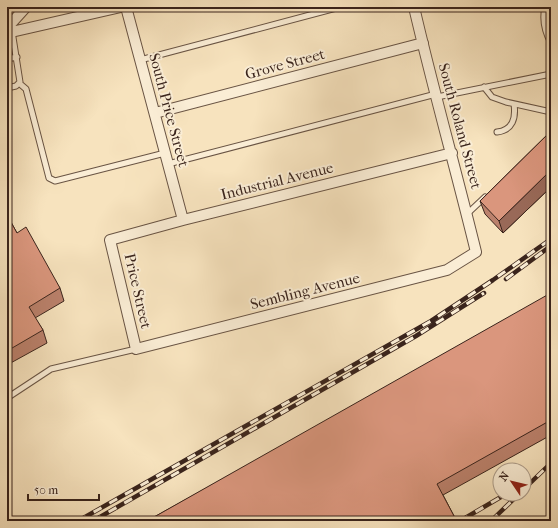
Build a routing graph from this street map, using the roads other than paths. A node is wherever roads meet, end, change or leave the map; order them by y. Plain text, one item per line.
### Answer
1 (26, 7) edge
2 (122, 7) edge
3 (126, 7) edge
4 (340, 7) edge
5 (414, 7) edge
6 (546, 7) edge
7 (9, 30) edge
8 (423, 43) junction
9 (551, 43) edge
10 (16, 57) junction
11 (7, 59) edge
12 (140, 60) junction
13 (551, 74) edge
14 (19, 83) junction
15 (484, 87) junction
16 (7, 88) edge
17 (436, 95) junction
18 (514, 104) junction
19 (551, 112) edge
20 (155, 113) junction
21 (497, 132) dead end
22 (165, 153) junction
23 (452, 153) junction
24 (168, 164) junction
25 (488, 194) edge
26 (467, 214) junction
27 (183, 220) junction
28 (110, 240) joint
29 (476, 252) joint
30 (136, 348) junction
31 (7, 398) edge

1 - 7 street
2 - 7 street
3 - 12 street, South Price Street
4 - 12 lane
5 - 8 street, South Roland Street
6 - 9 lane
7 - 10 lane
8 - 17 street, South Roland Street
8 - 20 street, Grove Street
10 - 11 lane
10 - 14 lane
12 - 20 street, South Price Street
13 - 15 lane
14 - 16 lane
14 - 22 lane
15 - 17 lane
15 - 18 lane
17 - 23 street, South Roland Street
17 - 24 lane
18 - 19 lane
18 - 21 lane
20 - 22 street, South Price Street
22 - 24 street, South Price Street
23 - 26 street, South Roland Street
23 - 27 street, Industrial Avenue
24 - 27 street, South Price Street
25 - 26 lane
26 - 29 street, South Roland Street
27 - 28 street, Industrial Avenue
28 - 30 street, Price Street
29 - 30 street, Sembling Avenue
30 - 31 lane

